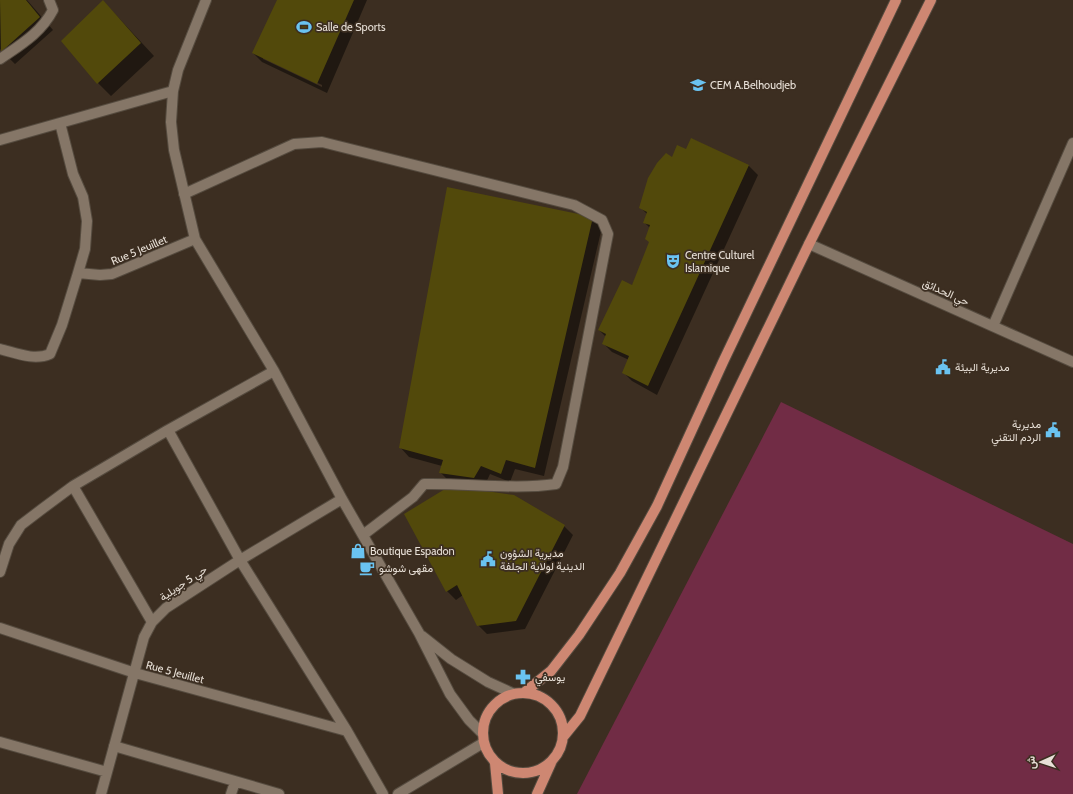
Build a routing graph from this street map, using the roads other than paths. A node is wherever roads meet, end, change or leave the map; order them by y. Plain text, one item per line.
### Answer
1 (48, 0) edge
2 (206, 0) edge
3 (896, 0) edge
4 (931, 0) edge
5 (0, 59) edge
6 (173, 91) junction
7 (60, 123) junction
8 (0, 140) edge
9 (1073, 143) edge
10 (184, 194) junction
11 (195, 239) junction
12 (809, 244) junction
13 (78, 273) junction
14 (993, 326) junction
15 (0, 349) edge
16 (1073, 362) edge
17 (274, 371) junction
18 (168, 430) junction
19 (73, 486) junction
20 (342, 499) junction
21 (363, 535) junction
22 (240, 560) junction
23 (0, 572) edge
24 (152, 622) junction
25 (0, 628) edge
26 (419, 633) junction
27 (135, 673) junction
28 (525, 692) junction
29 (512, 693) junction
30 (347, 731) junction
31 (481, 732) junction
32 (563, 737) junction
33 (0, 742) edge
34 (483, 743) junction
35 (114, 746) junction
36 (553, 760) junction
37 (495, 763) junction
38 (107, 772) junction
39 (235, 782) junction
40 (101, 794) edge
41 (231, 794) edge
42 (279, 794) edge
43 (383, 794) edge
44 (398, 794) edge
45 (498, 794) edge
46 (537, 794) edge

1 - 5 street
2 - 6 street
3 - 28 main road
4 - 12 main road
6 - 7 street
6 - 10 street
7 - 8 street
7 - 13 street
9 - 14 street
10 - 11 street
10 - 21 street
11 - 13 street, Rue 5 Jeuillet
11 - 17 street
12 - 14 street, حي الحدائق
12 - 32 main road
13 - 15 street
14 - 16 street, حي الحدائق
17 - 18 street
17 - 20 street
18 - 19 street
18 - 22 street
19 - 23 street
19 - 24 street
20 - 21 street
20 - 22 street, حي 5 جويلية
21 - 26 street
22 - 24 street, حي 5 جويلية
22 - 30 street
24 - 27 street, حي 5 جويلية
25 - 27 street, Rue 5 Jeuillet
26 - 29 street
26 - 31 street
27 - 30 street, Rue 5 Jeuillet
27 - 35 street, حي 5 جويلية
28 - 29 main road
28 - 32 main road
29 - 31 main road
30 - 43 street
31 - 34 main road
32 - 36 main road
33 - 38 street
34 - 37 main road
34 - 44 street
35 - 38 street, حي 5 جويلية
35 - 39 street
36 - 37 main road
36 - 46 main road
37 - 45 main road
38 - 40 street, حي 5 جويلية
39 - 41 street
39 - 42 street

